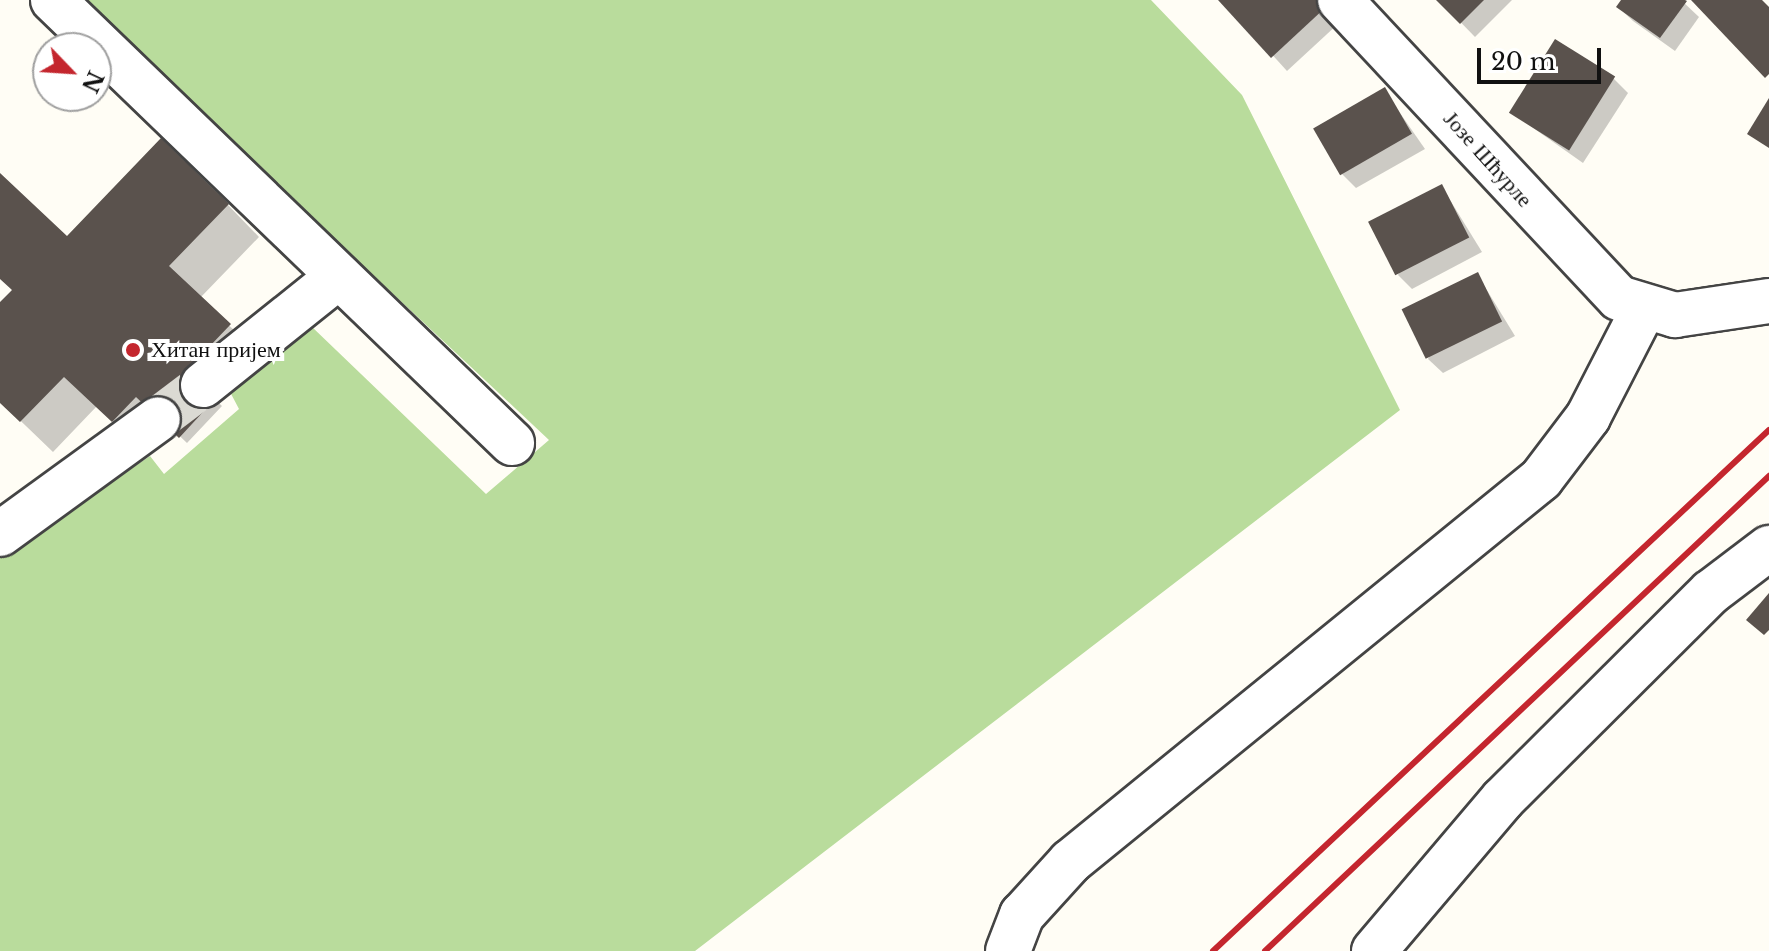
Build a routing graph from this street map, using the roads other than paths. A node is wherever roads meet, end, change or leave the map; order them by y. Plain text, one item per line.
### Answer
1 (53, 0) edge
2 (1340, 0) edge
3 (339, 276) junction
4 (1769, 301) edge
5 (1643, 310) junction
6 (203, 385) tunnel mouth
7 (158, 419) tunnel mouth
8 (512, 443) dead end
9 (7, 517) edge
10 (1769, 548) edge
11 (1008, 951) edge
12 (1374, 951) edge

1 - 3 street
2 - 5 street, Јозе Шћурле
3 - 6 street
3 - 8 street
4 - 5 street
5 - 11 street
7 - 9 street
10 - 12 street

